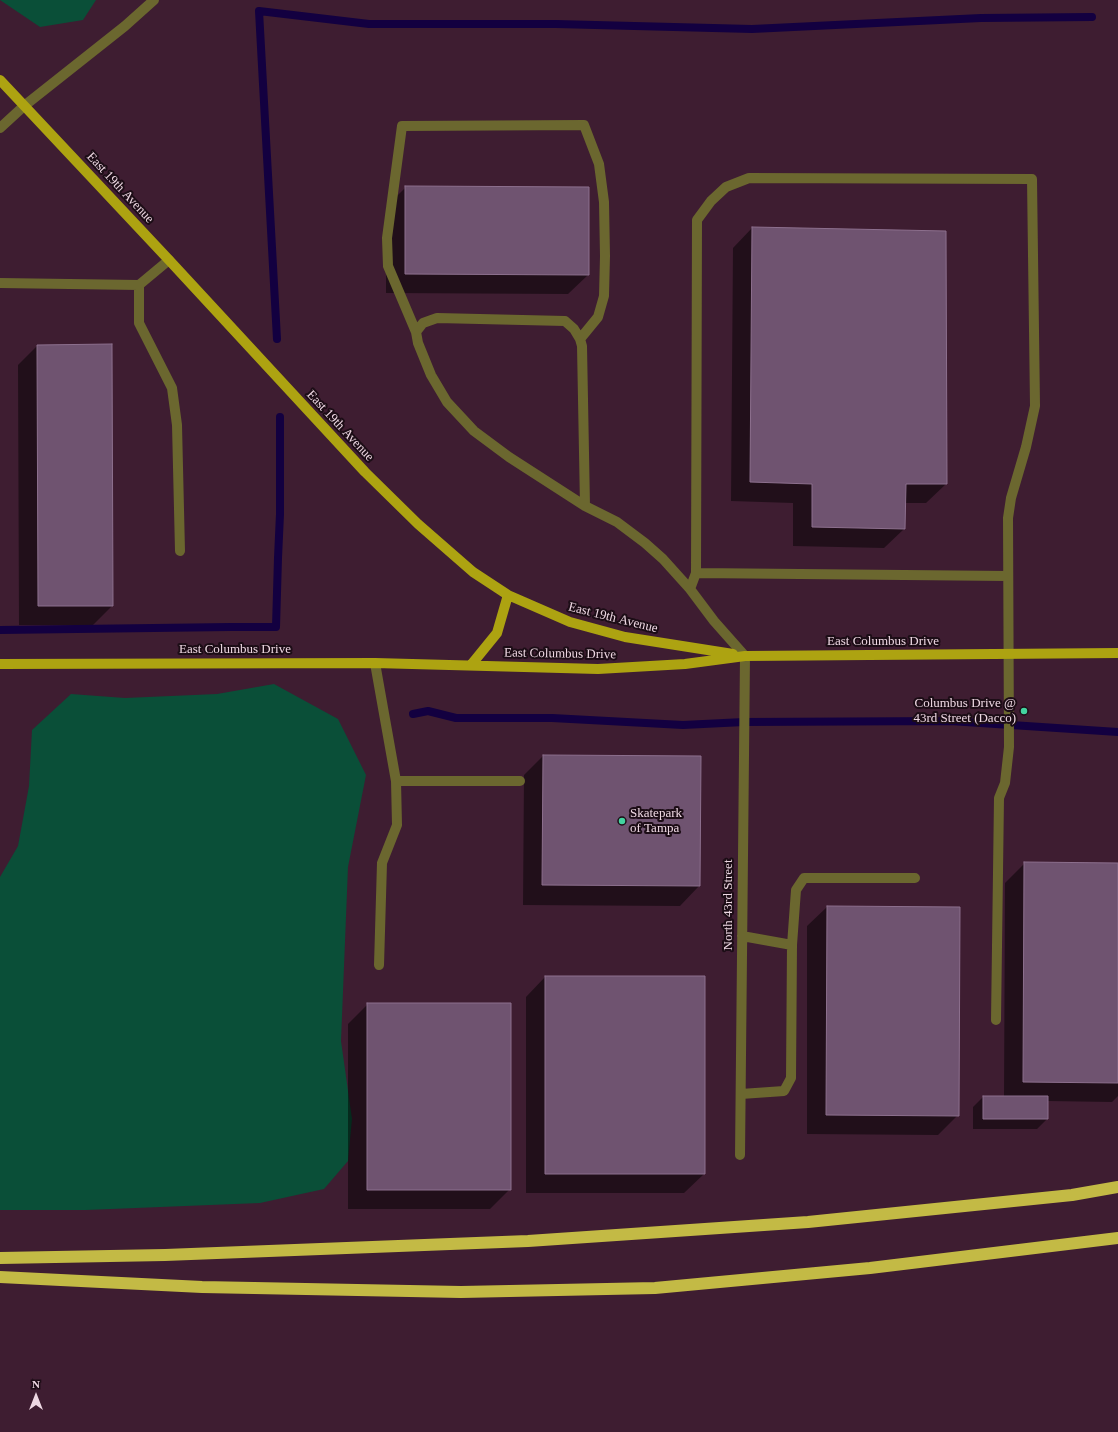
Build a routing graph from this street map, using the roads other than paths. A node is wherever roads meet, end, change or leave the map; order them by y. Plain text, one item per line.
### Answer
1 (154, 0) edge
2 (0, 80) edge
3 (24, 106) junction
4 (0, 128) edge
5 (169, 260) junction
6 (0, 283) edge
7 (140, 284) junction
8 (416, 332) junction
9 (580, 339) junction
10 (585, 506) junction
11 (180, 551) dead end
12 (696, 573) junction
13 (1008, 576) junction
14 (690, 589) junction
15 (508, 595) junction
16 (1118, 653) edge
17 (1010, 654) junction
18 (745, 656) junction
19 (375, 663) junction
20 (0, 664) edge
21 (471, 665) junction
22 (396, 781) junction
23 (520, 782) dead end
24 (915, 878) dead end
25 (742, 936) junction
26 (792, 945) junction
27 (379, 965) dead end
28 (996, 1020) dead end
29 (741, 1094) junction
30 (740, 1155) dead end
31 (1118, 1187) edge
32 (1118, 1238) edge
33 (0, 1258) edge
34 (0, 1277) edge

1 - 3 street
2 - 3 main road, East 19th Avenue
3 - 4 street
3 - 5 main road, East 19th Avenue
5 - 7 street
5 - 15 main road, East 19th Avenue
6 - 7 street
7 - 11 street
8 - 9 street
8 - 9 street
8 - 10 street
9 - 10 street
10 - 14 street
12 - 13 street
12 - 13 street
12 - 14 street
13 - 17 street
14 - 18 street
15 - 18 main road, East 19th Avenue
15 - 21 main road
16 - 17 main road, East Columbus Drive
17 - 18 main road, East Columbus Drive
17 - 28 street
18 - 21 main road, East Columbus Drive
18 - 25 street, North 43rd Street
19 - 20 main road, East Columbus Drive
19 - 21 main road, East Columbus Drive
19 - 22 street
22 - 23 street
22 - 27 street
24 - 26 street
25 - 26 street
25 - 29 street, North 43rd Street
26 - 29 street
29 - 30 street, North 43rd Street
31 - 33 highway
32 - 34 highway

